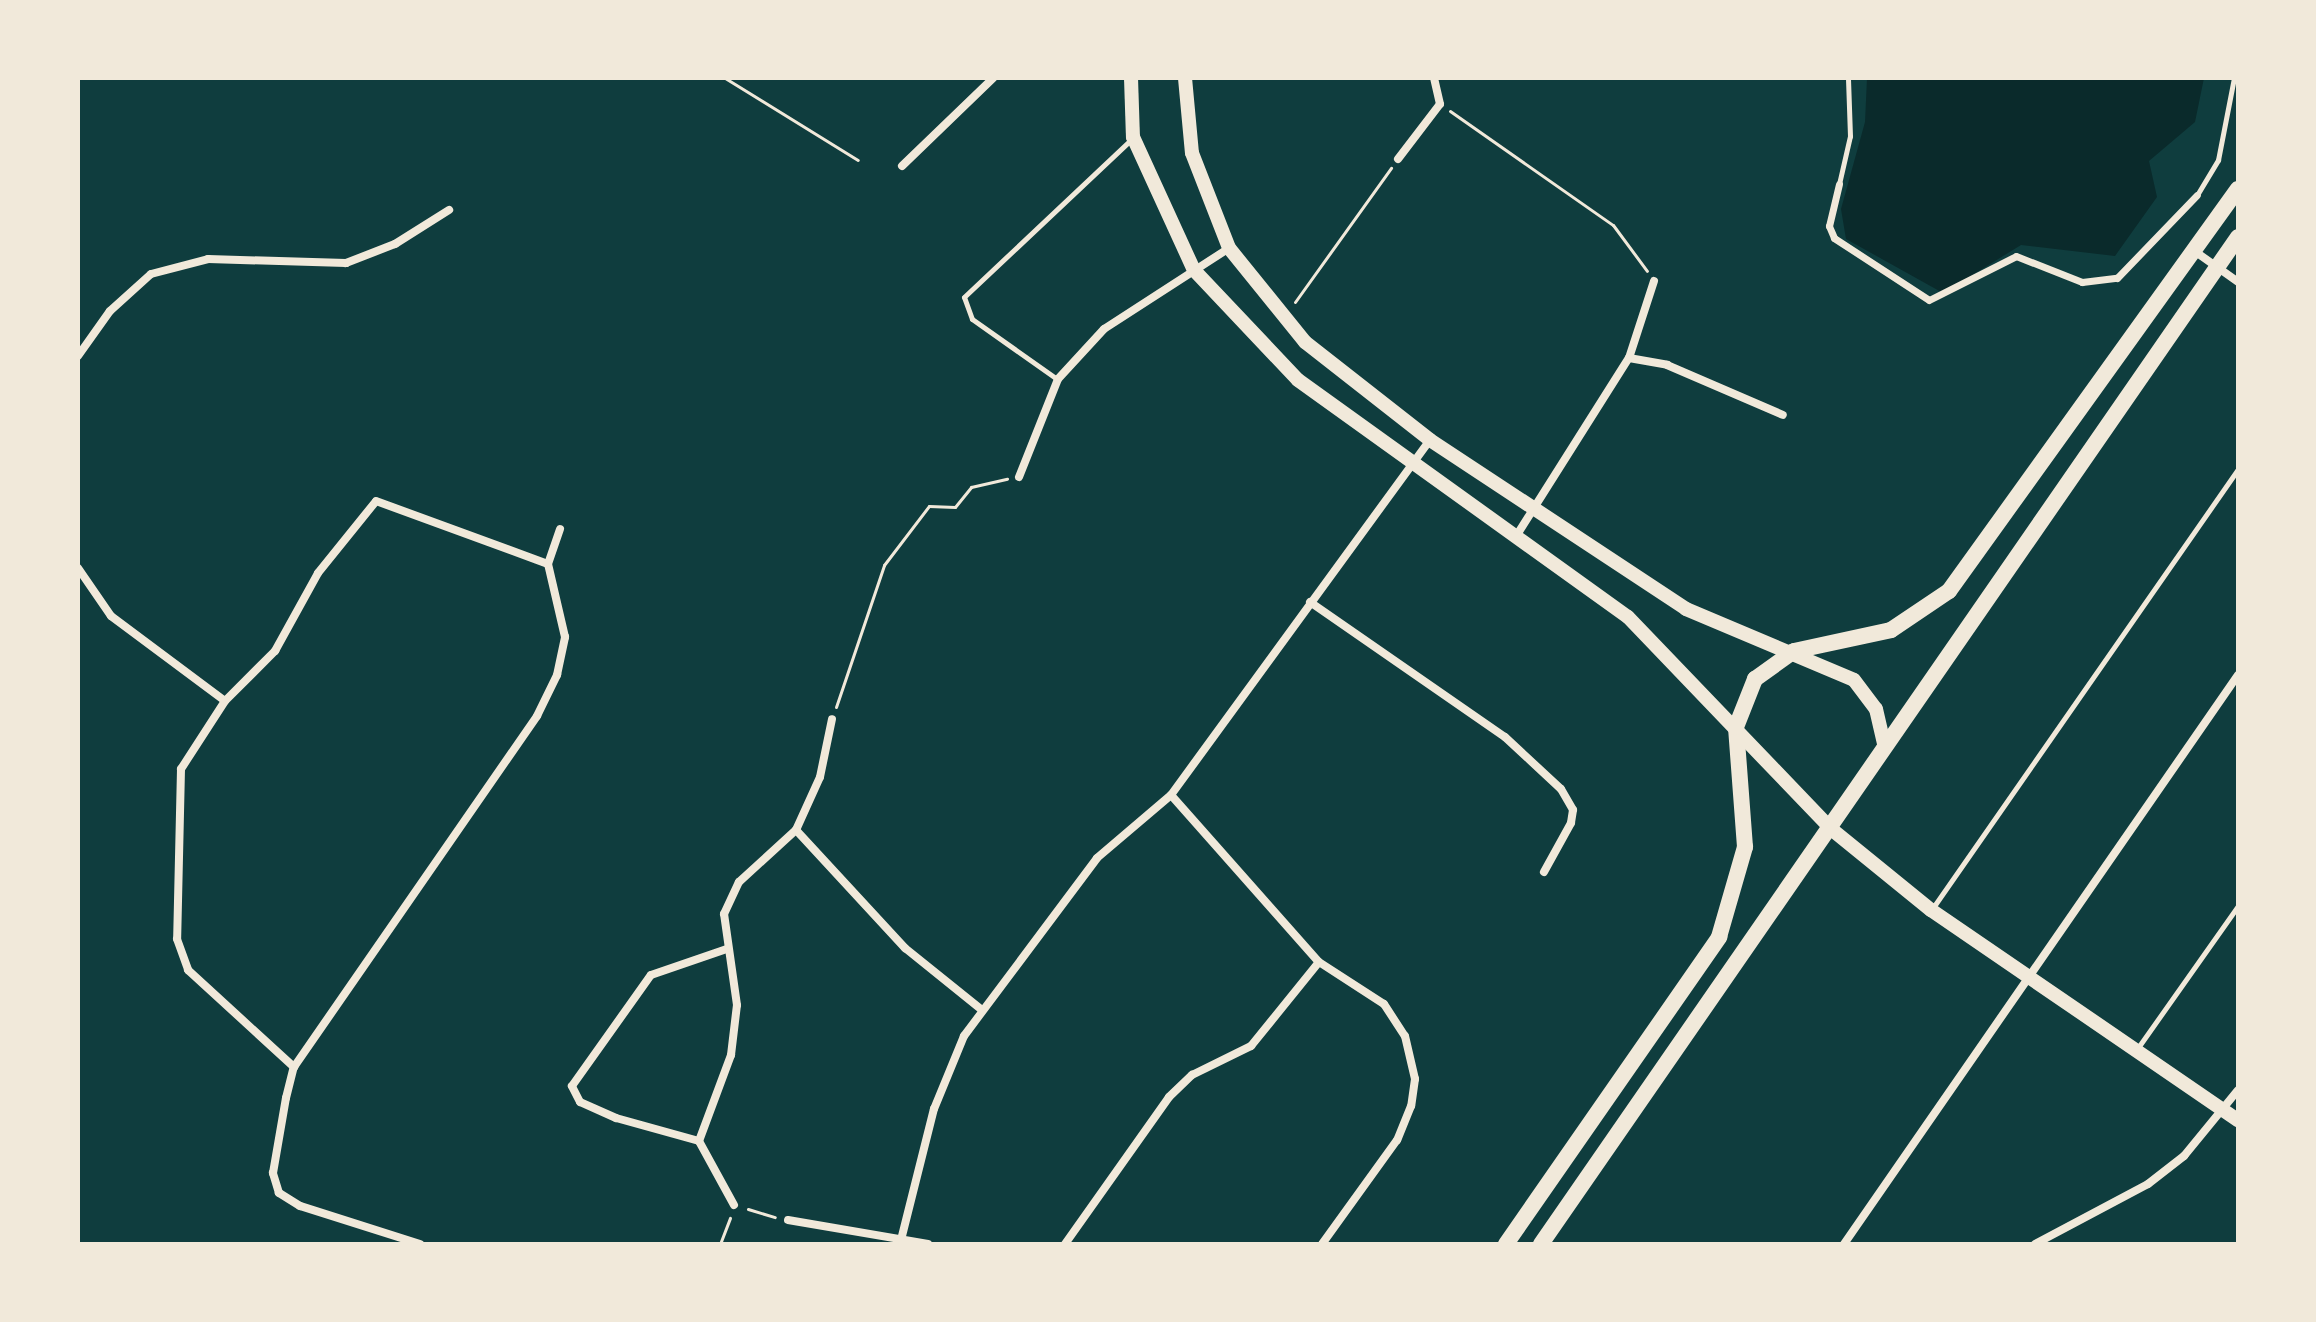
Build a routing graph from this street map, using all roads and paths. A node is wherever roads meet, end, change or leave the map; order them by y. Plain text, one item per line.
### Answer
1 (725, 78) edge
2 (993, 78) edge
3 (1131, 78) edge
4 (1185, 78) edge
5 (1434, 78) edge
6 (1848, 78) edge
7 (2234, 78) edge
8 (1440, 104) junction
9 (1133, 137) junction
10 (1398, 159) joint
11 (858, 160) dead end
12 (902, 166) dead end
13 (1839, 184) joint
14 (2238, 189) edge
15 (2197, 195) joint
16 (449, 210) dead end
17 (2238, 237) edge
18 (1229, 248) junction
19 (2192, 249) junction
20 (2215, 266) junction
21 (1194, 270) junction
22 (1654, 281) joint
23 (2238, 282) edge
24 (1284, 318) junction
25 (78, 356) edge
26 (1629, 358) junction
27 (1058, 379) junction
28 (1783, 415) dead end
29 (1430, 440) junction
30 (1414, 466) junction
31 (2238, 469) edge
32 (1019, 477) joint
33 (1535, 504) junction
34 (560, 529) dead end
35 (1515, 538) junction
36 (548, 564) junction
37 (78, 568) edge
38 (1310, 602) junction
39 (1794, 651) junction
40 (2238, 675) edge
41 (225, 701) junction
42 (832, 719) joint
43 (1736, 727) junction
44 (1885, 747) junction
45 (1171, 795) junction
46 (1830, 828) junction
47 (796, 830) junction
48 (1544, 872) dead end
49 (2238, 906) edge
50 (1931, 910) junction
51 (727, 949) junction
52 (1319, 962) junction
53 (2025, 975) junction
54 (982, 1010) junction
55 (2137, 1049) junction
56 (294, 1067) junction
57 (2238, 1090) edge
58 (2224, 1110) junction
59 (2238, 1120) edge
60 (699, 1141) junction
61 (734, 1205) junction
62 (788, 1220) joint
63 (902, 1236) junction
64 (420, 1244) edge
65 (720, 1244) edge
66 (928, 1244) edge
67 (1065, 1244) edge
68 (1322, 1244) edge
69 (1506, 1244) edge
70 (1541, 1244) edge
71 (1844, 1244) edge
72 (2035, 1244) edge

1 - 11 path
2 - 12 street
3 - 9 street
4 - 18 street
5 - 8 street
6 - 13 lane
7 - 15 lane
8 - 10 street
8 - 22 path
9 - 21 street
9 - 27 lane
10 - 24 path
13 - 15 street
14 - 19 main road
16 - 25 street
17 - 20 main road
18 - 21 street
18 - 24 street
19 - 20 street
19 - 39 main road
20 - 23 street
20 - 44 main road
21 - 27 street
21 - 30 street
22 - 26 street
24 - 29 street
26 - 28 street
26 - 33 street
27 - 32 street
29 - 30 street
29 - 33 street
30 - 35 street
30 - 38 street
31 - 50 lane
32 - 42 path
33 - 35 street
33 - 39 street
34 - 36 street
35 - 43 street
36 - 41 street
36 - 56 street
37 - 41 street
38 - 45 street
38 - 48 street
39 - 43 main road
39 - 44 street
40 - 53 street
41 - 56 street
42 - 47 street
43 - 46 street
43 - 69 main road
44 - 46 main road
45 - 52 street
45 - 54 street
46 - 50 street
46 - 70 main road
47 - 51 street
47 - 54 street
49 - 55 lane
50 - 53 street
51 - 60 street
51 - 60 street
52 - 67 street
52 - 68 street
53 - 55 street
53 - 71 street
54 - 63 street
55 - 58 street
56 - 64 street
57 - 58 street
58 - 59 street
58 - 72 street
60 - 61 street
61 - 62 path
61 - 65 path
62 - 63 street
63 - 66 street

